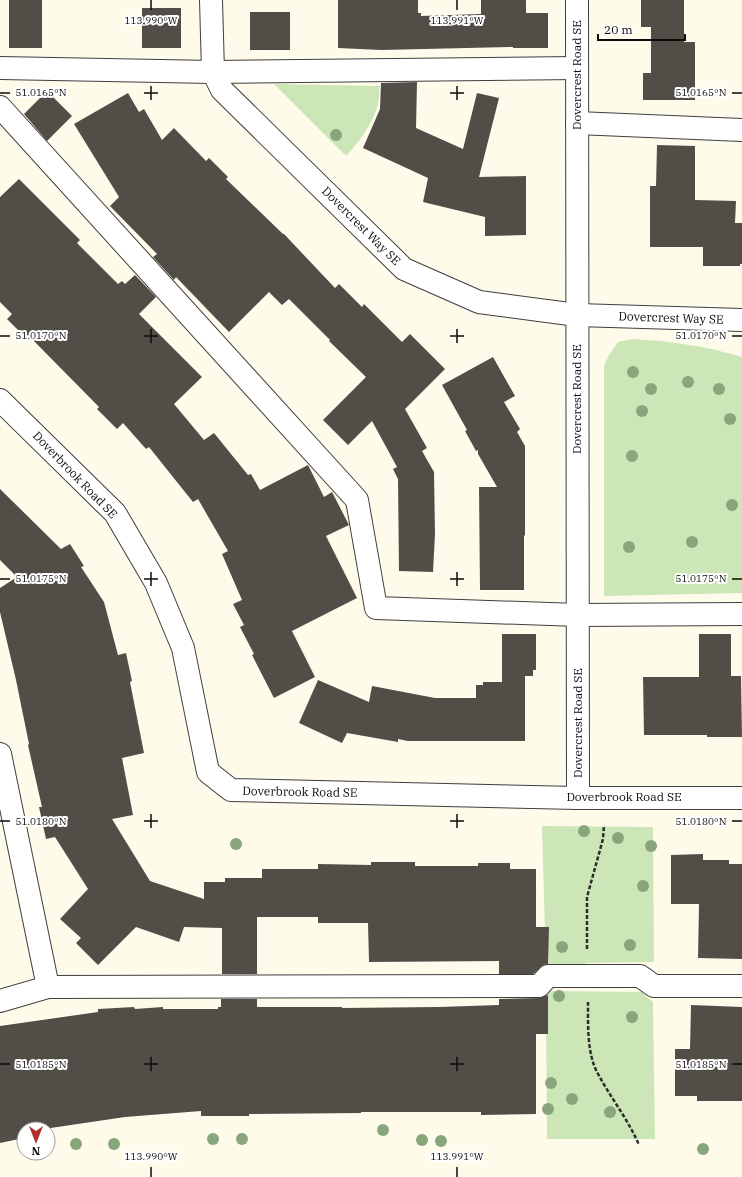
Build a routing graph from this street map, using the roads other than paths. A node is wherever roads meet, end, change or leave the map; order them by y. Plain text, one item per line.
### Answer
1 (211, 0) edge
2 (577, 0) edge
3 (0, 68) edge
4 (577, 68) junction
5 (213, 72) junction
6 (0, 107) edge
7 (577, 123) junction
8 (742, 130) edge
9 (577, 315) junction
10 (742, 320) edge
11 (0, 400) edge
12 (742, 614) edge
13 (578, 615) junction
14 (0, 754) edge
15 (578, 798) junction
16 (742, 798) edge
17 (742, 986) edge
18 (48, 987) junction
19 (0, 1001) edge

1 - 5 street, Dovercrest Way SE
2 - 4 street, Dovercrest Road SE
3 - 5 street
4 - 5 street
4 - 7 street, Dovercrest Road SE
5 - 9 street, Dovercrest Way SE
6 - 13 street
7 - 8 street
7 - 9 street, Dovercrest Road SE
9 - 10 street, Dovercrest Way SE
9 - 13 street, Dovercrest Road SE
11 - 15 street, Doverbrook Road SE
12 - 13 street
13 - 15 street, Dovercrest Road SE
14 - 18 street
15 - 16 street, Doverbrook Road SE
17 - 18 street
18 - 19 street

